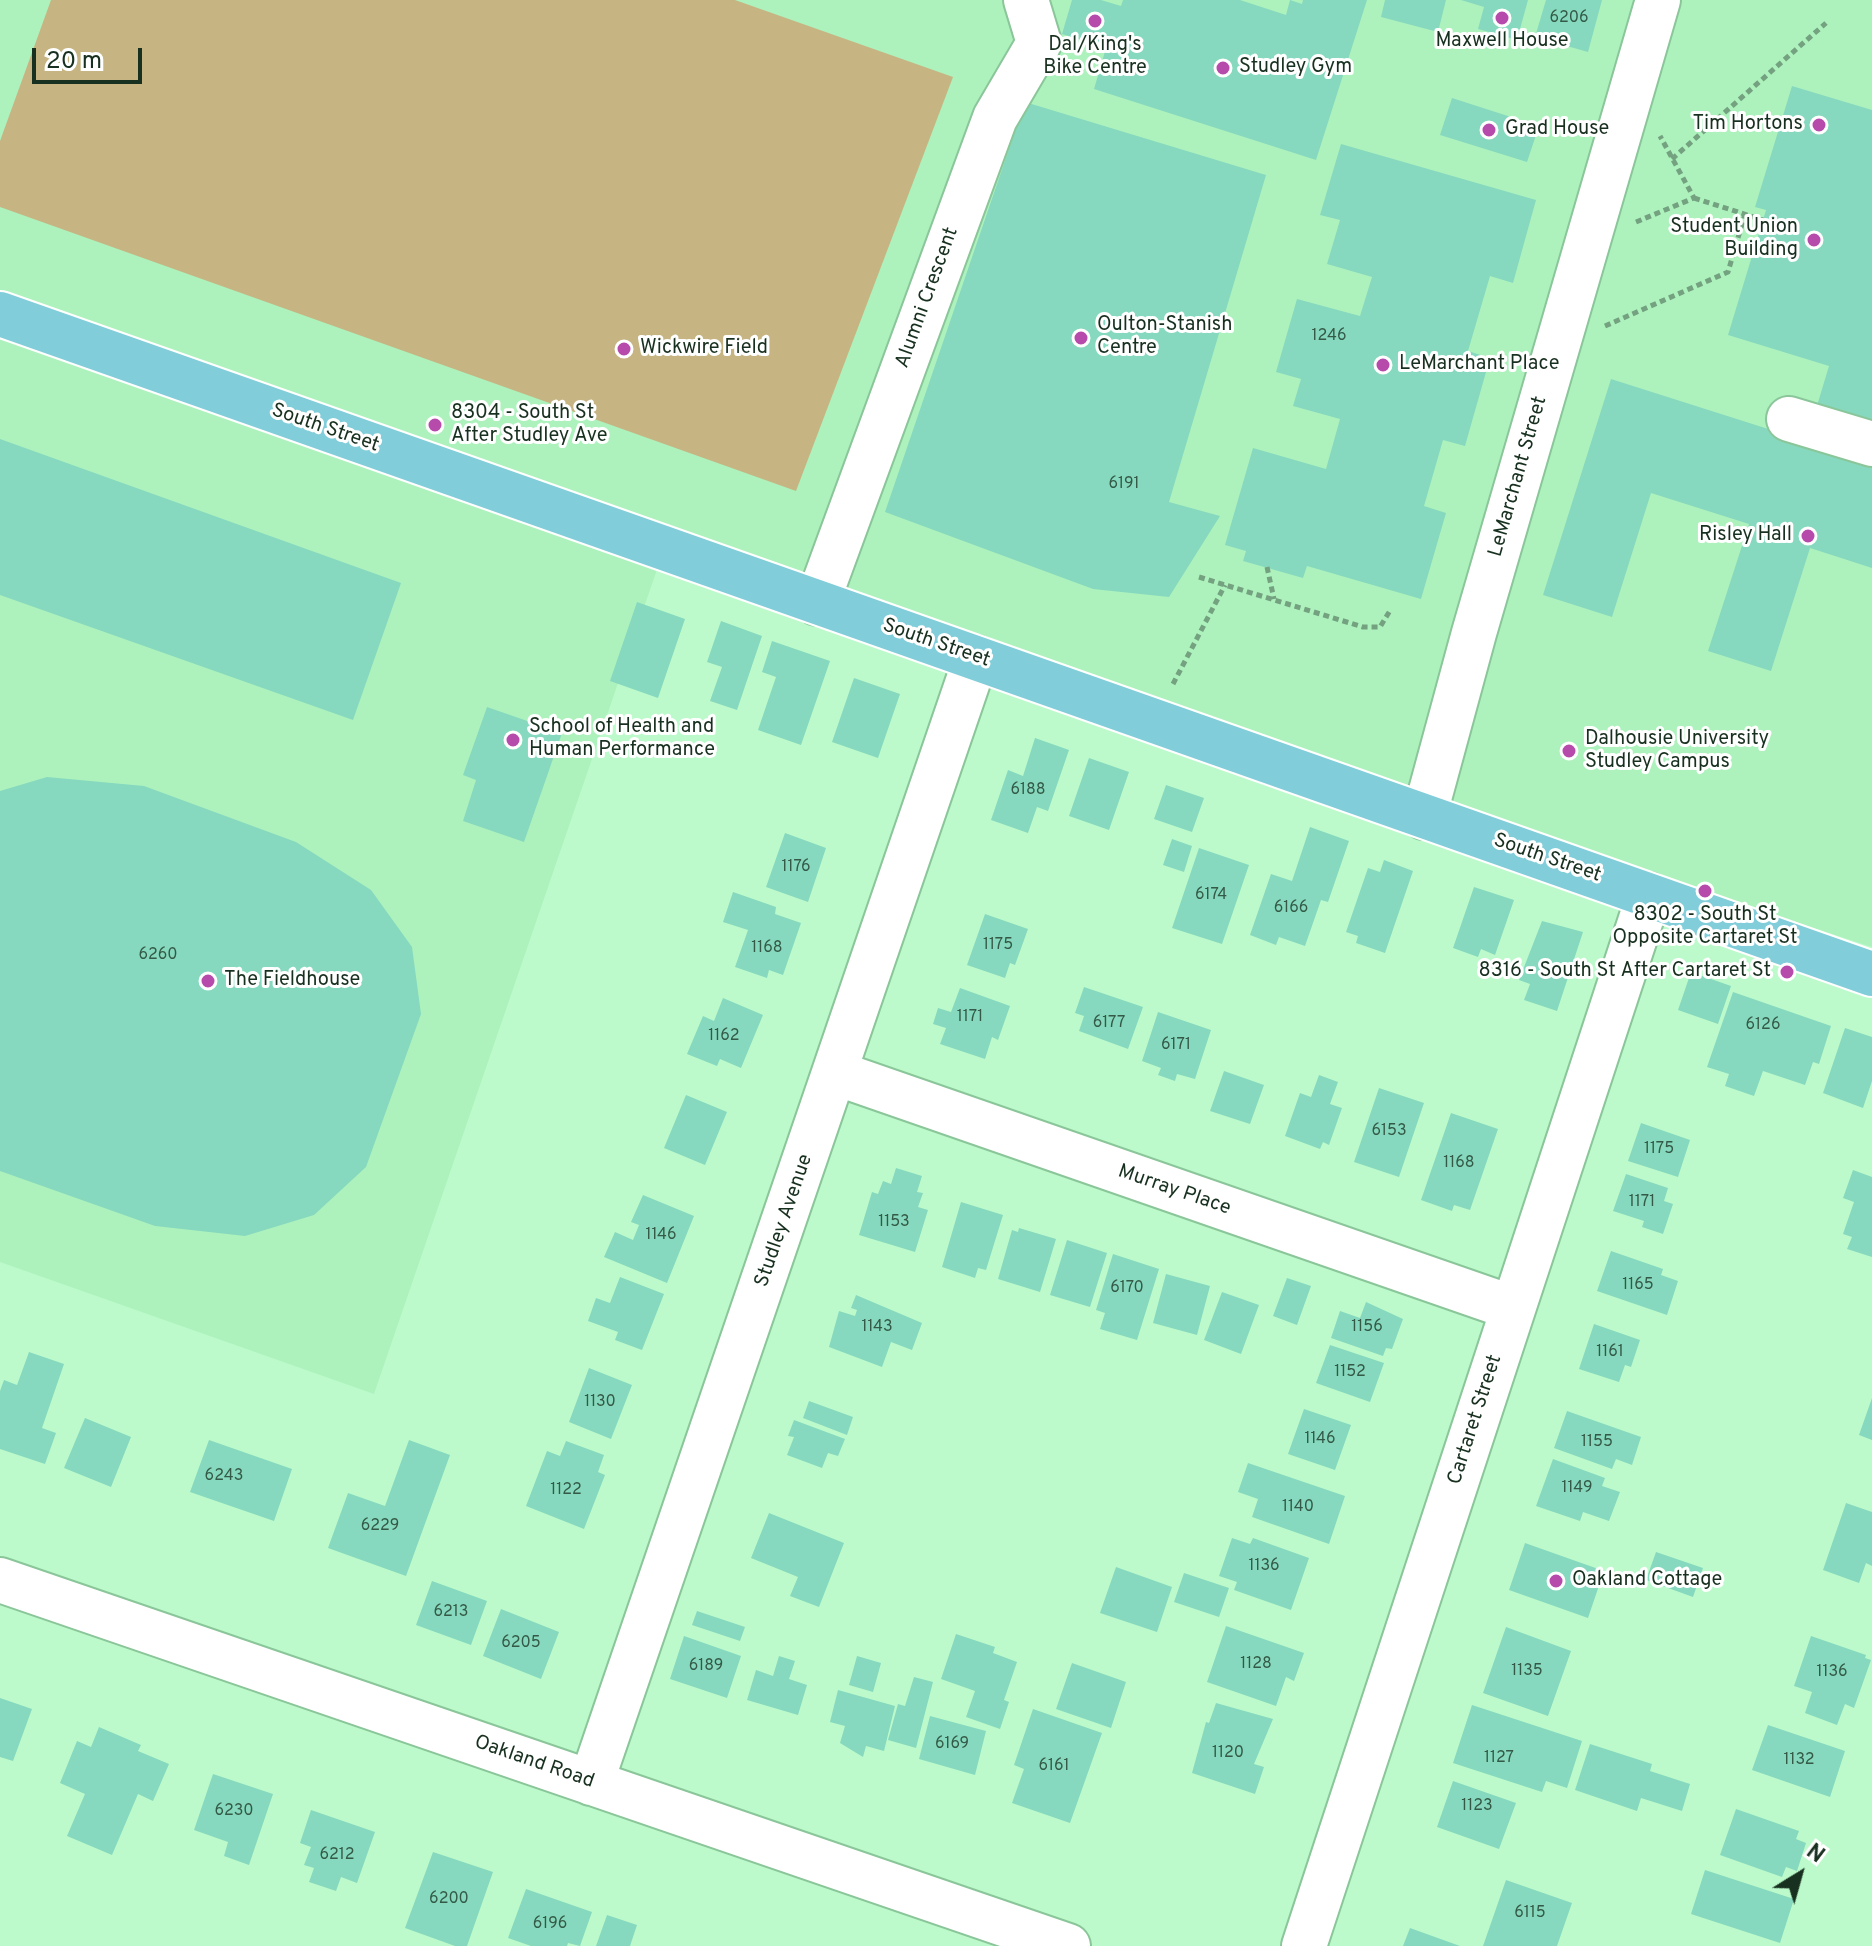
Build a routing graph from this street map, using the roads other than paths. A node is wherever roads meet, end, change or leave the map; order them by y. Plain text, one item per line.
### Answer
1 (1026, 0) edge
2 (1658, 0) edge
3 (0, 314) edge
4 (1789, 419) dead end
5 (1872, 444) edge
6 (817, 603) junction
7 (976, 658) junction
8 (1424, 817) junction
9 (1649, 895) junction
10 (1872, 974) edge
11 (836, 1073) junction
12 (1513, 1308) junction
13 (0, 1580) edge
14 (591, 1783) junction
15 (1068, 1946) edge
16 (1304, 1946) edge

1 - 6 street, Alumni Crescent
2 - 8 street, LeMarchant Street
3 - 6 main road, South Street
4 - 5 street
6 - 7 main road, South Street
7 - 8 main road, South Street
7 - 11 street, Studley Avenue
8 - 9 main road, South Street
9 - 10 main road, South Street
9 - 12 street, Cartaret Street
11 - 12 street, Murray Place
11 - 14 street, Studley Avenue
12 - 16 street, Cartaret Street
13 - 14 street, Oakland Road
14 - 15 street, Oakland Road

